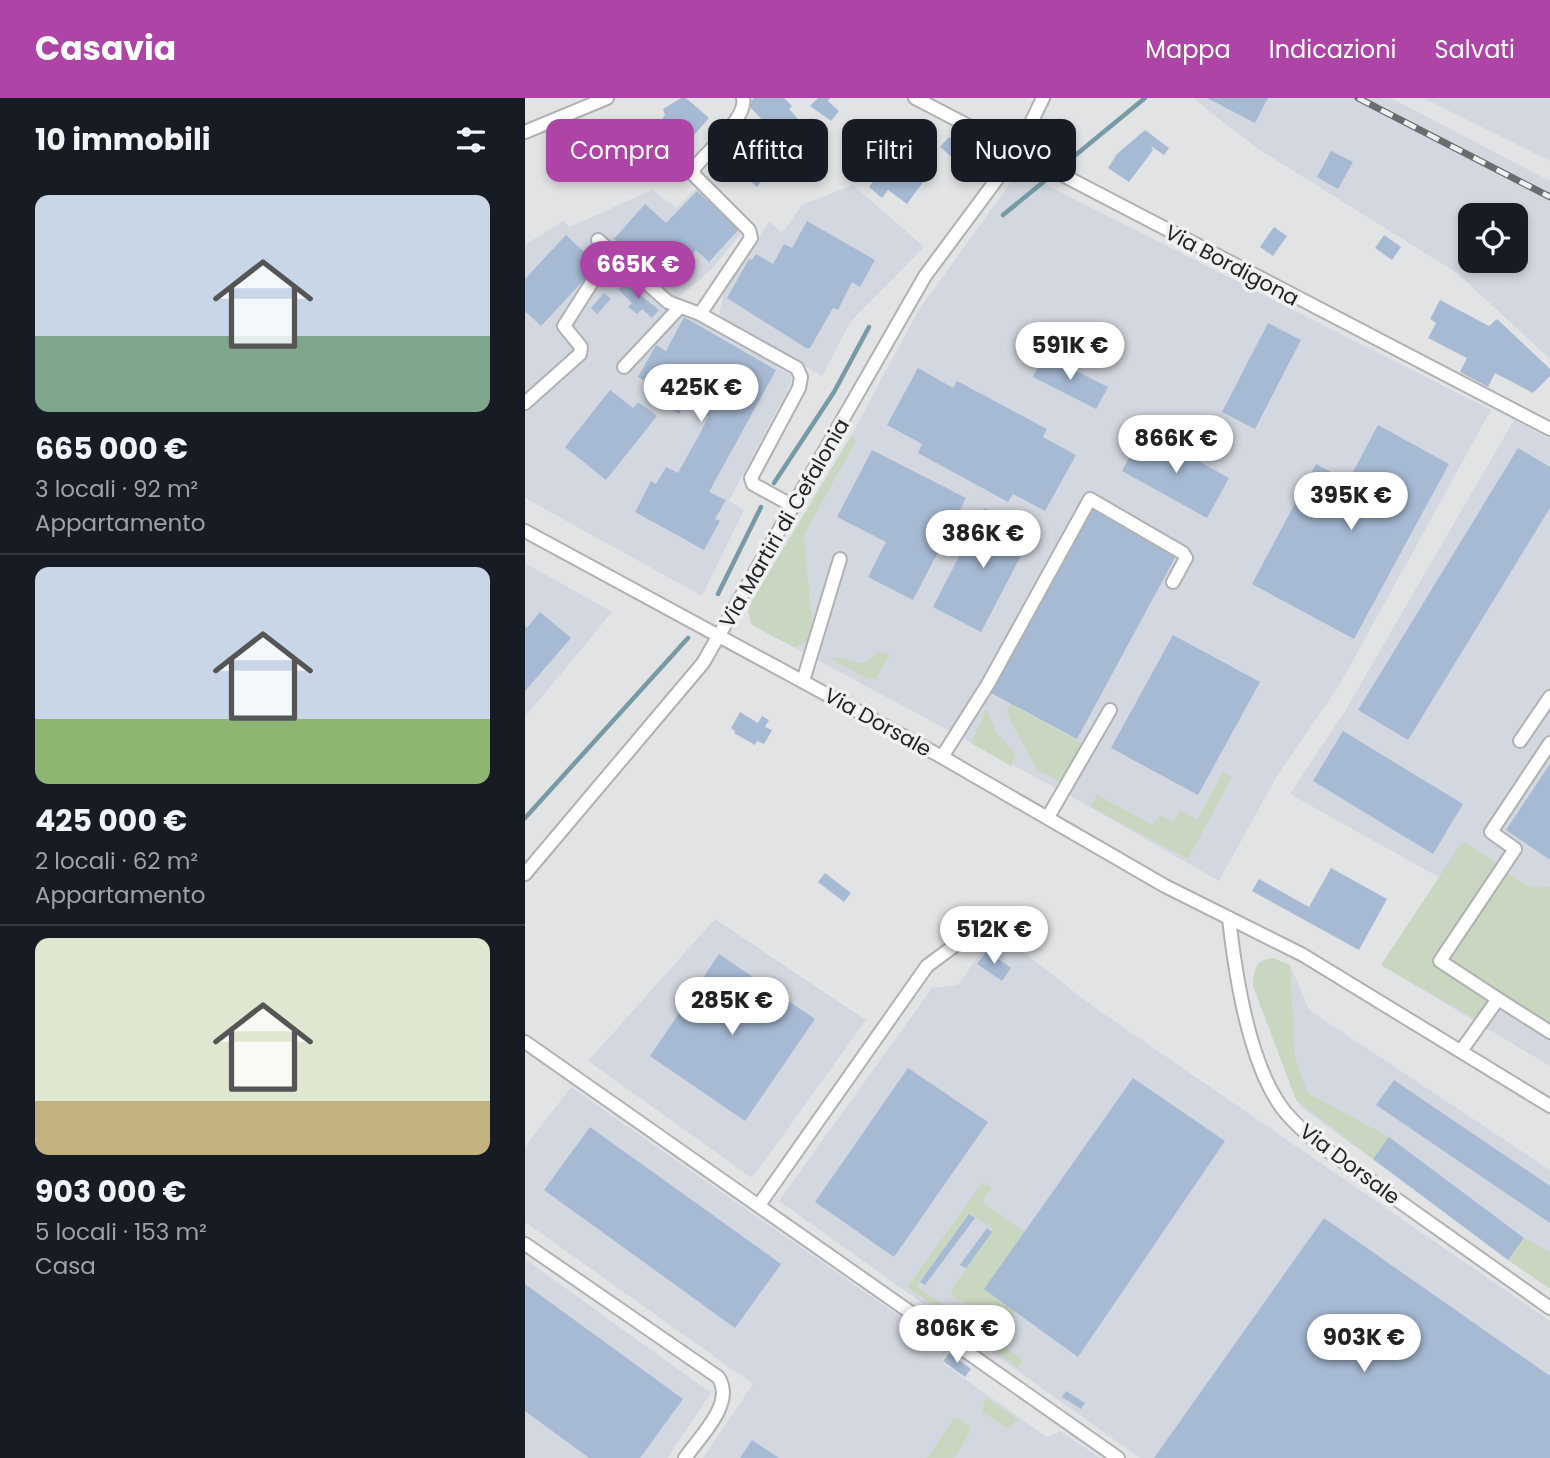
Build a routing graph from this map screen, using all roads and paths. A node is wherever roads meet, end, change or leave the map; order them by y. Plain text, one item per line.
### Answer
1 (607, 98) edge
2 (743, 98) edge
3 (915, 98) edge
4 (1043, 98) edge
5 (955, 119) edge
6 (1033, 119) edge
7 (525, 132) edge
8 (995, 182) edge
9 (1075, 182) edge
10 (598, 240) dead end
11 (591, 282) dead end
12 (678, 307) junction
13 (700, 314) junction
14 (624, 367) dead end
15 (525, 403) edge
16 (1550, 429) edge
17 (793, 506) junction
18 (525, 531) edge
19 (840, 559) dead end
20 (1173, 582) dead end
21 (719, 635) junction
22 (803, 681) junction
23 (1550, 697) edge
24 (1110, 710) dead end
25 (1520, 741) dead end
26 (1550, 743) edge
27 (942, 757) junction
28 (1048, 817) junction
29 (525, 874) edge
30 (1229, 918) junction
31 (969, 935) dead end
32 (1498, 999) junction
33 (1550, 1032) edge
34 (525, 1042) edge
35 (1461, 1051) junction
36 (1550, 1106) edge
37 (759, 1205) junction
38 (525, 1244) edge
39 (1550, 1308) edge
40 (685, 1458) edge
41 (1118, 1458) edge

1 - 7 street
2 - 13 street
3 - 5 street, Via Bordigona
4 - 6 street, Via Martiri di Cefalonia
8 - 17 street, Via Martiri di Cefalonia
9 - 16 street, Via Bordigona
10 - 12 street
11 - 15 street
12 - 13 street
12 - 14 street
13 - 17 street
17 - 21 street, Via Martiri di Cefalonia
18 - 21 street, Via Dorsale
19 - 22 street
20 - 27 street
21 - 22 street, Via Dorsale
21 - 29 street, Via Martiri di Cefalonia
22 - 27 street, Via Dorsale
23 - 25 street
24 - 28 street
26 - 32 street
27 - 28 street, Via Dorsale
28 - 30 street, Via Dorsale
30 - 35 street, Via Dorsale
30 - 39 street, Via Dorsale
31 - 37 street
32 - 33 street
32 - 35 street
34 - 37 street
35 - 36 street, Via Dorsale
37 - 41 street
38 - 40 street

